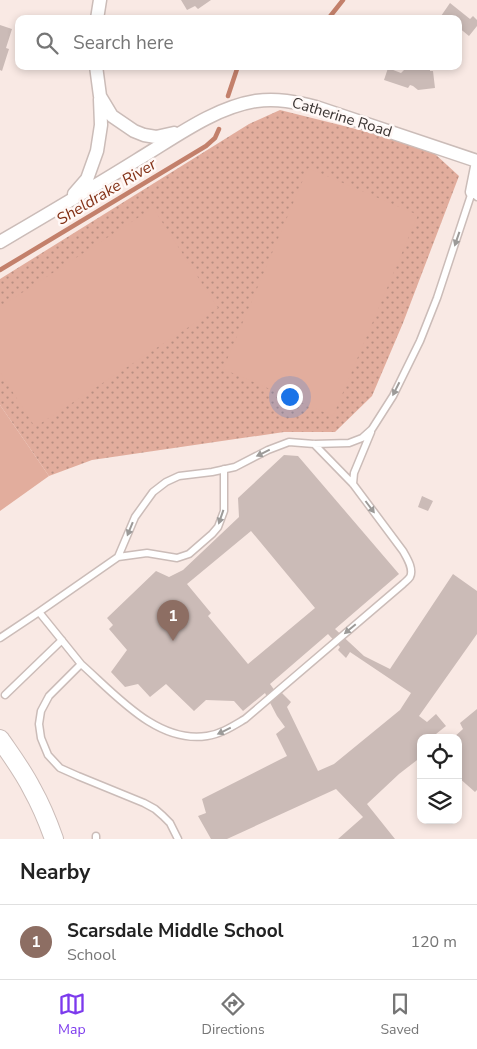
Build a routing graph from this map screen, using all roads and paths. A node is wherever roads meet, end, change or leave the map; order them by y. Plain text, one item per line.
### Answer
1 (100, 0) edge
2 (97, 15) edge
3 (97, 70) edge
4 (100, 96) junction
5 (186, 130) junction
6 (477, 160) edge
7 (477, 167) edge
8 (475, 194) edge
9 (67, 202) junction
10 (0, 242) edge
11 (372, 429) junction
12 (314, 444) junction
13 (224, 469) junction
14 (353, 484) junction
15 (118, 557) junction
16 (39, 612) junction
17 (0, 638) edge
18 (62, 640) junction
19 (81, 664) junction
20 (5, 695) dead end
21 (0, 739) edge
22 (54, 839) edge
23 (178, 839) edge

1 - 2 street
3 - 4 street
4 - 5 street
4 - 9 street
5 - 6 street, Catherine Road
5 - 9 street, Catherine Road
7 - 8 street
8 -> 11 lane
9 - 10 street, Catherine Road
11 - 12 lane
11 - 14 lane
12 -> 13 lane
12 - 14 lane
13 -> 15 lane
13 -> 15 lane
14 -> 19 lane
15 - 16 lane
16 - 17 lane
16 - 18 lane
18 - 19 lane
18 - 20 lane
19 - 23 lane
21 - 22 street

